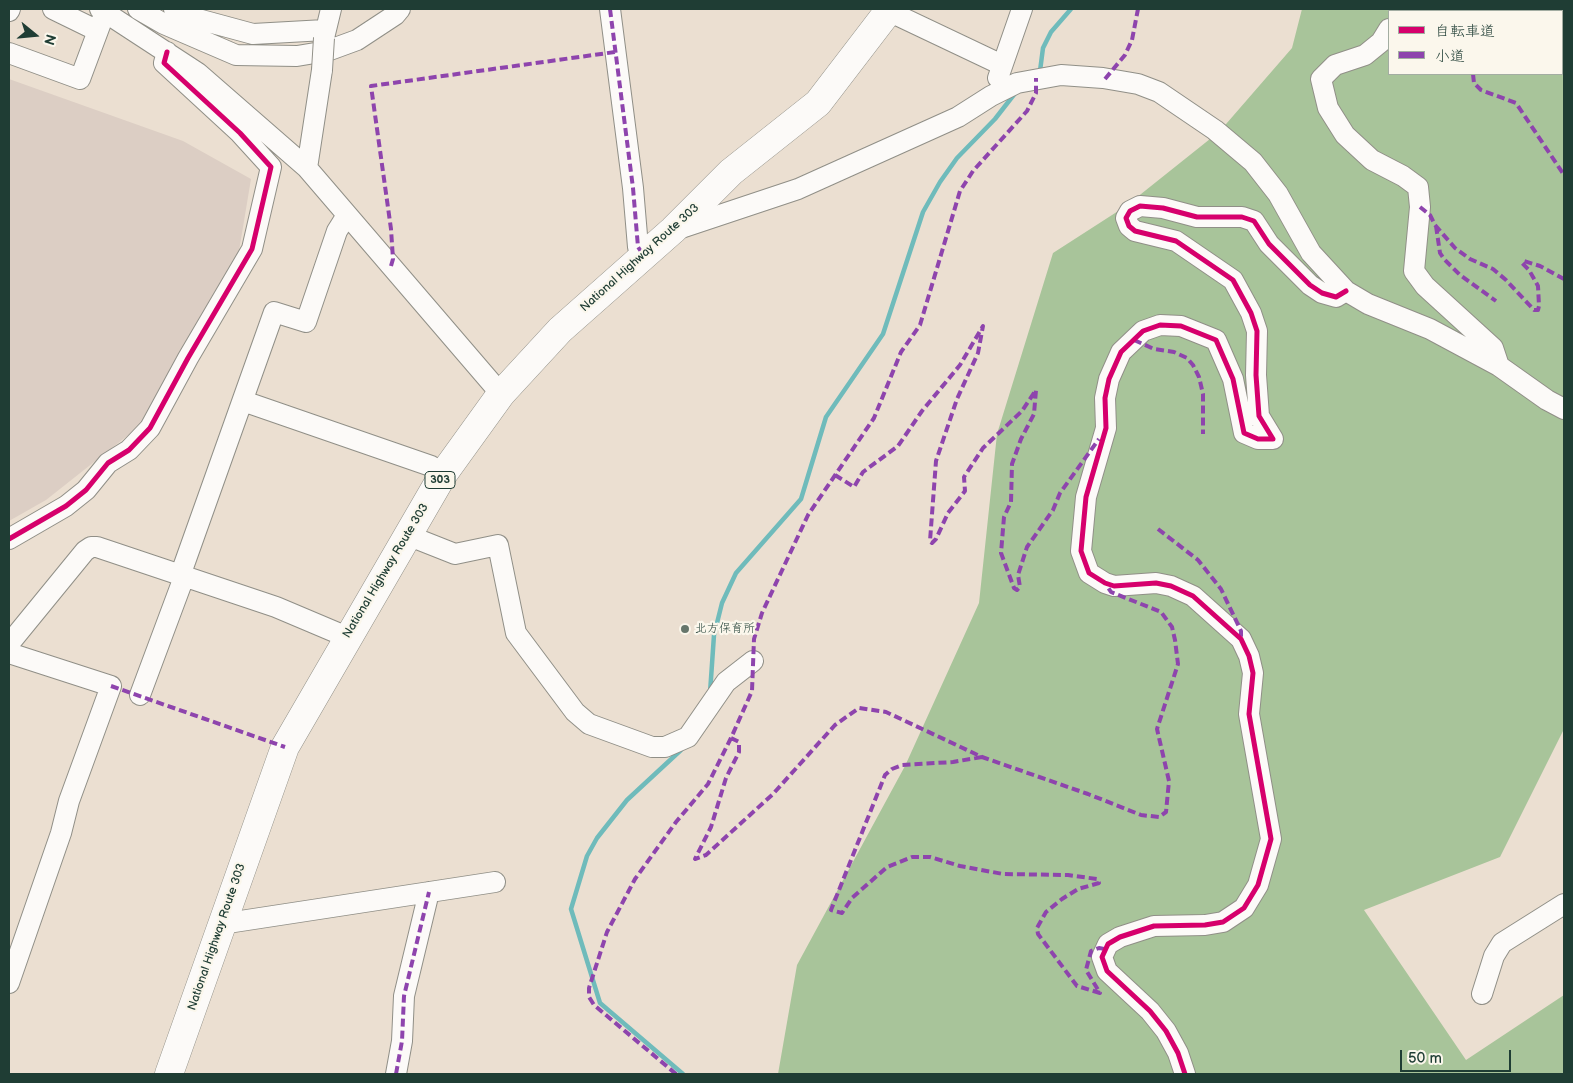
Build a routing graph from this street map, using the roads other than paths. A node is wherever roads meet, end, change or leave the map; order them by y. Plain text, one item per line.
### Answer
1 (54, 9) edge
2 (138, 9) edge
3 (174, 9) edge
4 (331, 9) edge
5 (400, 9) edge
6 (610, 9) edge
7 (1022, 9) edge
8 (103, 10) edge
9 (888, 10) edge
10 (218, 17) edge
11 (1388, 30) edge
12 (98, 31) junction
13 (325, 34) junction
14 (167, 52) junction
15 (9, 53) edge
16 (1002, 65) junction
17 (991, 96) junction
18 (307, 168) junction
19 (347, 215) junction
20 (673, 230) junction
21 (644, 256) junction
22 (1346, 292) junction
23 (1499, 366) junction
24 (501, 394) junction
25 (243, 402) junction
26 (1564, 409) edge
27 (444, 472) junction
28 (407, 535) junction
29 (9, 539) edge
30 (182, 576) junction
31 (347, 637) junction
32 (9, 644) edge
33 (9, 653) edge
34 (753, 661) dead end
35 (140, 695) dead end
36 (495, 882) dead end
37 (429, 892) junction
38 (1564, 904) edge
39 (221, 924) junction
40 (9, 984) edge
41 (1482, 994) dead end
42 (169, 1074) edge
43 (396, 1074) edge
44 (1185, 1074) edge

1 - 12 street
2 - 5 street
3 - 10 street
4 - 13 street
6 - 21 street
7 - 16 street
8 - 12 street
8 - 14 street
9 - 16 street
9 - 20 highway, National Highway Route 303 / 303
10 - 13 street
11 - 23 street
12 - 15 street
13 - 18 street, bridge
14 - 18 street
14 - 29 street
16 - 17 street
17 - 20 street
17 - 22 street
18 - 19 street
19 - 24 street
19 - 25 street
20 - 21 highway, National Highway Route 303 / 303
21 - 24 highway, National Highway Route 303 / 303
22 - 23 street
22 - 44 street
23 - 26 street
24 - 27 highway, National Highway Route 303 / 303
25 - 27 street
25 - 30 street
27 - 28 highway, National Highway Route 303 / 303
28 - 31 highway, National Highway Route 303 / 303
28 - 34 street
30 - 31 street
30 - 32 street
30 - 35 street
31 - 39 highway, National Highway Route 303 / 303
33 - 40 street
36 - 37 street
37 - 39 street
37 - 43 street
38 - 41 street
39 - 42 highway, National Highway Route 303 / 303

